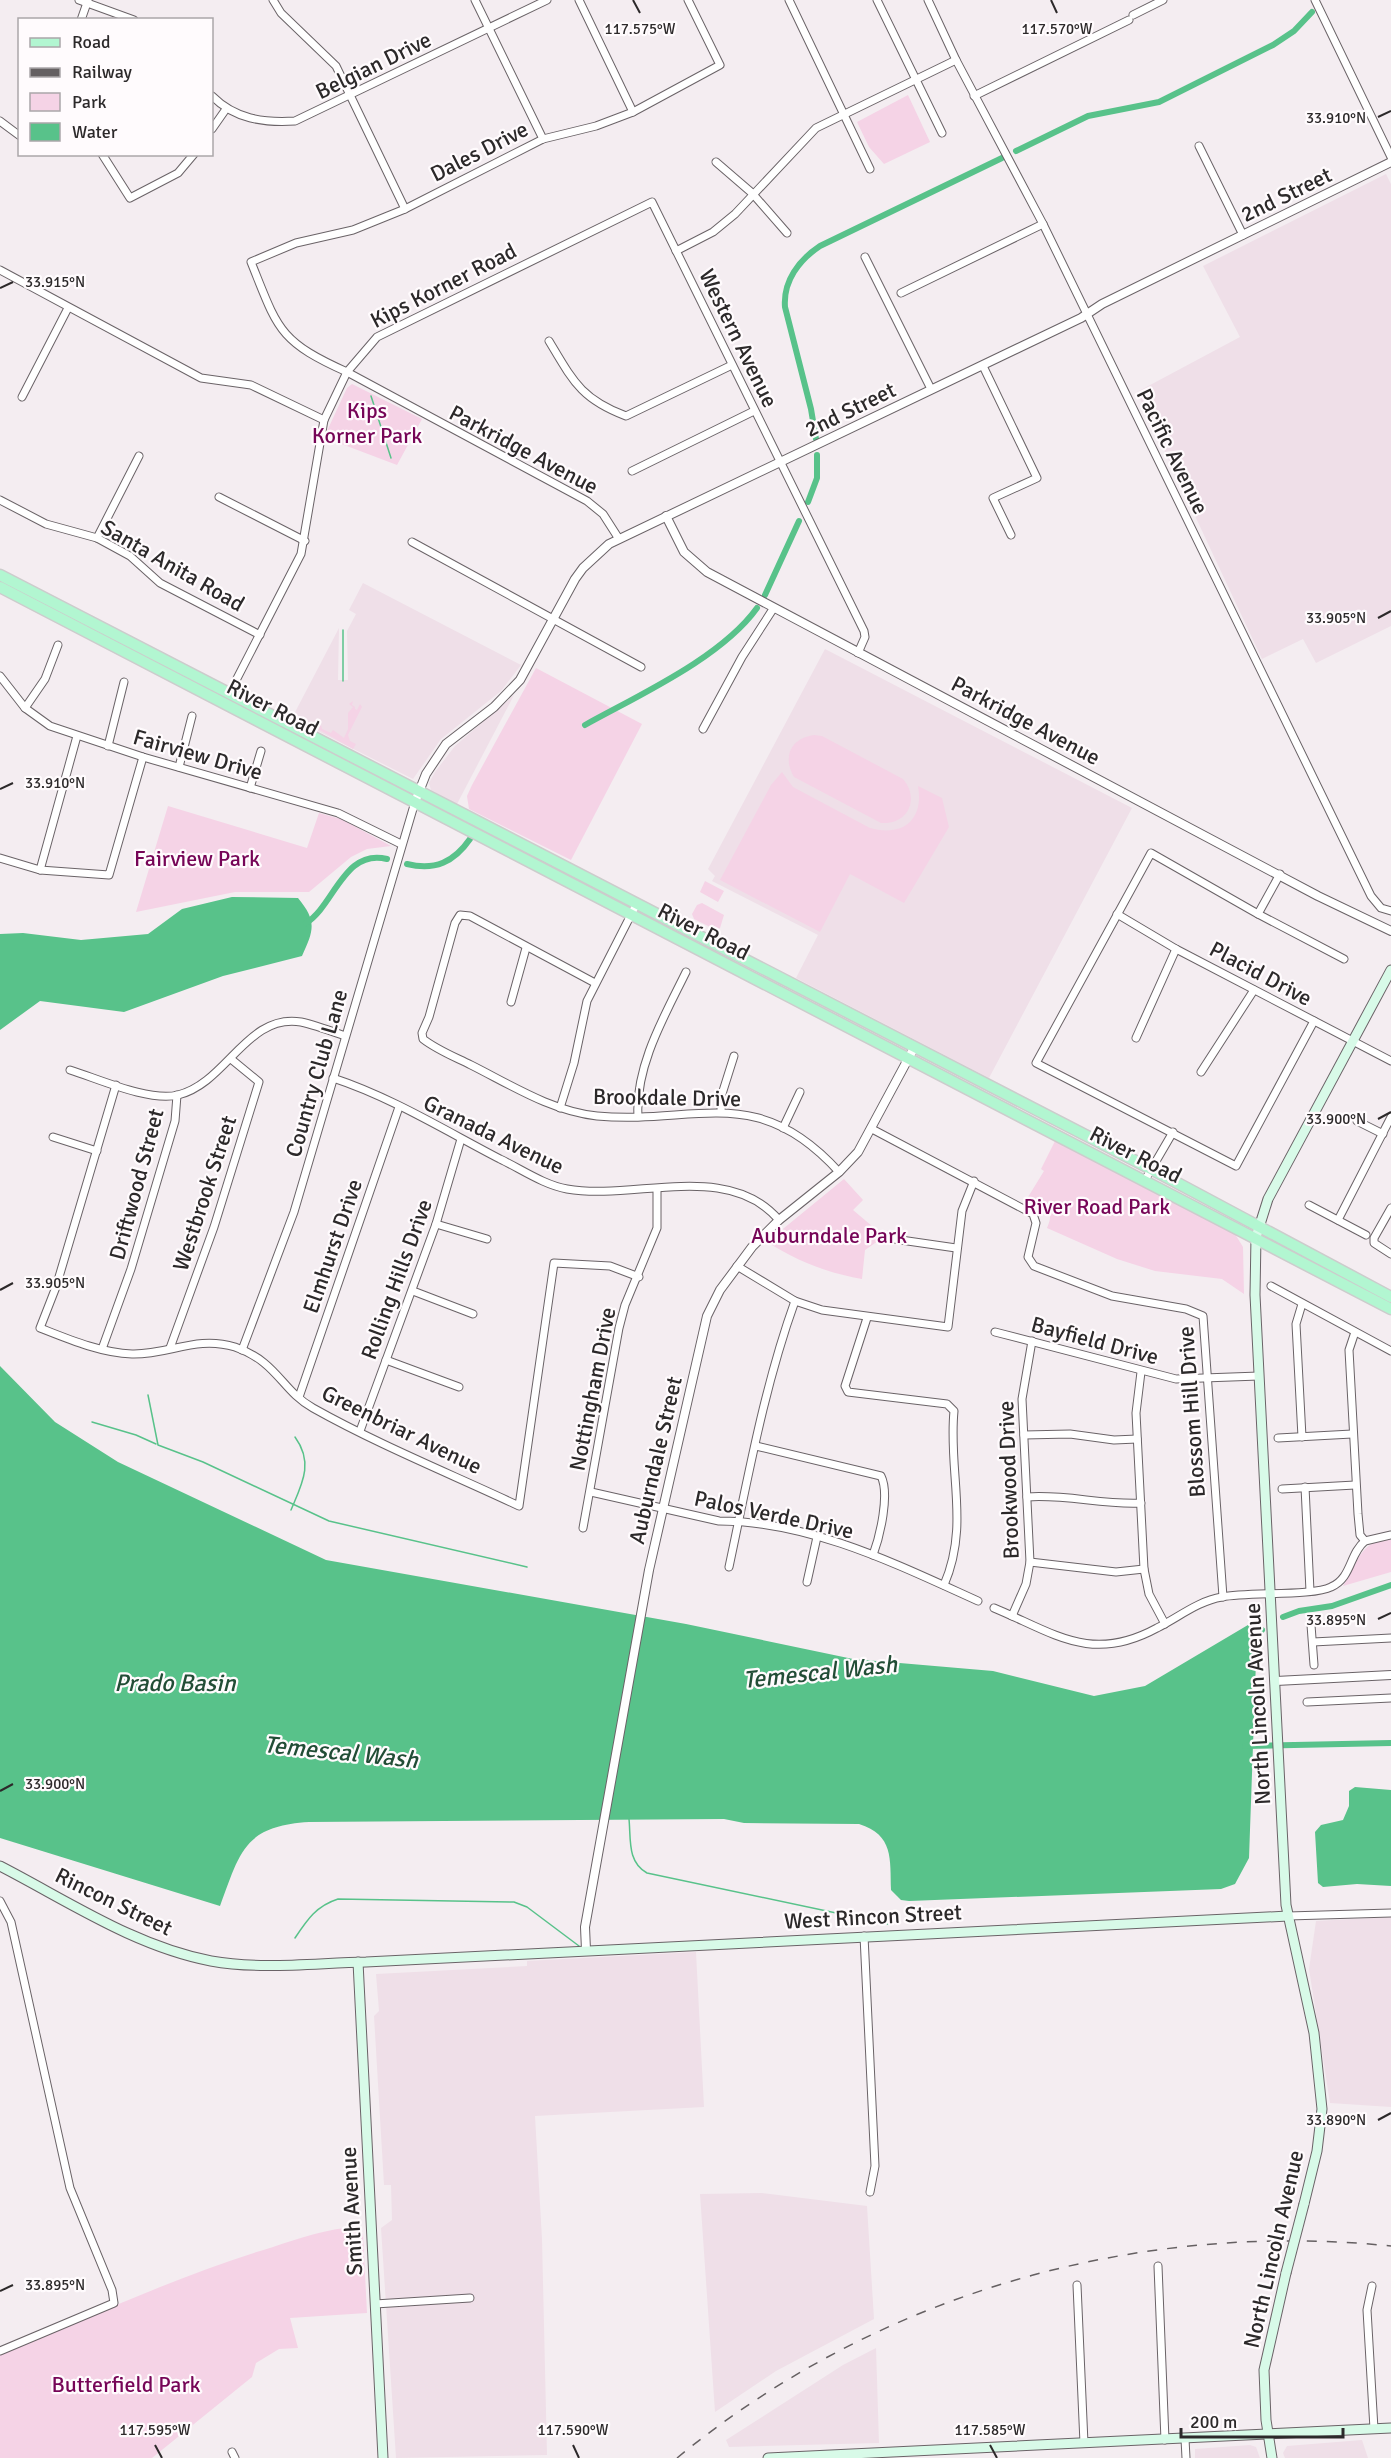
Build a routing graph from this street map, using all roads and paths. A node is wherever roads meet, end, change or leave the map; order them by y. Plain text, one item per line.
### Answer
1 (273, 0) edge
2 (475, 0) edge
3 (547, 0) edge
4 (579, 0) edge
5 (688, 0) edge
6 (789, 0) edge
7 (877, 0) edge
8 (928, 0) edge
9 (1163, 0) edge
10 (1315, 0) edge
11 (85, 1) edge
12 (81, 18) edge
13 (129, 18) edge
14 (489, 28) junction
15 (956, 60) junction
16 (917, 80) junction
17 (351, 96) junction
18 (974, 96) junction
19 (213, 97) edge
20 (226, 109) junction
21 (633, 112) junction
22 (845, 116) junction
23 (0, 121) edge
24 (213, 128) edge
25 (942, 133) dead end
26 (18, 134) edge
27 (543, 139) junction
28 (1199, 146) dead end
29 (103, 156) edge
30 (192, 156) edge
31 (1391, 157) edge
32 (716, 162) dead end
33 (1391, 162) edge
34 (870, 169) dead end
35 (752, 194) junction
36 (652, 202) joint
37 (405, 209) junction
38 (1043, 224) junction
39 (787, 233) dead end
40 (1243, 235) junction
41 (676, 251) junction
42 (865, 257) dead end
43 (251, 262) joint
44 (0, 270) edge
45 (901, 292) dead end
46 (68, 308) junction
47 (1086, 315) junction
48 (549, 341) dead end
49 (732, 364) junction
50 (983, 366) junction
51 (346, 372) junction
52 (931, 389) junction
53 (22, 397) dead end
54 (754, 411) junction
55 (324, 420) junction
56 (139, 456) dead end
57 (781, 463) junction
58 (632, 471) dead end
59 (219, 497) dead end
60 (0, 500) edge
61 (666, 516) junction
62 (1011, 535) dead end
63 (97, 538) junction
64 (619, 539) junction
65 (305, 542) junction
66 (412, 543) dead end
67 (0, 575) edge
68 (0, 587) edge
69 (769, 607) junction
70 (554, 618) junction
71 (260, 635) junction
72 (58, 645) dead end
73 (858, 653) junction
74 (641, 667) dead end
75 (0, 676) edge
76 (124, 682) dead end
77 (229, 694) junction
78 (25, 708) junction
79 (192, 716) dead end
80 (703, 729) dead end
81 (77, 736) junction
82 (108, 746) junction
83 (261, 751) dead end
84 (143, 757) junction
85 (179, 767) junction
86 (250, 788) junction
87 (417, 797) junction
88 (401, 844) junction
89 (0, 858) edge
90 (40, 870) junction
91 (1280, 874) junction
92 (633, 910) junction
93 (1391, 911) edge
94 (1117, 914) junction
95 (1258, 915) junction
96 (1391, 930) edge
97 (526, 948) junction
98 (1176, 949) junction
99 (1344, 959) dead end
100 (1391, 970) edge
101 (686, 972) dead end
102 (595, 983) junction
103 (1254, 990) junction
104 (510, 1002) dead end
105 (1314, 1021) junction
106 (345, 1036) junction
107 (1136, 1038) dead end
108 (1353, 1041) junction
109 (911, 1053) junction
110 (734, 1056) dead end
111 (231, 1059) junction
112 (1391, 1061) edge
113 (70, 1070) dead end
114 (1201, 1072) dead end
115 (333, 1078) junction
116 (116, 1085) junction
117 (800, 1092) dead end
118 (177, 1095) junction
119 (399, 1107) junction
120 (560, 1108) junction
121 (721, 1112) junction
122 (638, 1116) junction
123 (1391, 1117) edge
124 (1357, 1121) dead end
125 (783, 1128) junction
126 (872, 1129) junction
127 (1173, 1132) junction
128 (1383, 1134) junction
129 (53, 1137) dead end
130 (461, 1139) junction
131 (97, 1151) junction
132 (1153, 1170) junction
133 (839, 1172) junction
134 (1145, 1180) junction
135 (974, 1182) junction
136 (657, 1189) junction
137 (1309, 1205) dead end
138 (1391, 1208) edge
139 (779, 1220) junction
140 (1338, 1220) junction
141 (436, 1224) junction
142 (1256, 1232) junction
143 (1366, 1235) dead end
144 (887, 1238) dead end
145 (487, 1239) dead end
146 (956, 1248) junction
147 (1391, 1254) edge
148 (737, 1266) junction
149 (639, 1276) junction
150 (1271, 1286) dead end
151 (413, 1290) junction
152 (1391, 1297) edge
153 (795, 1301) junction
154 (1302, 1304) junction
155 (1391, 1309) edge
156 (473, 1314) dead end
157 (867, 1318) junction
158 (995, 1332) dead end
159 (1355, 1332) junction
160 (1032, 1341) junction
161 (170, 1348) junction
162 (102, 1349) junction
163 (242, 1350) junction
164 (1391, 1351) edge
165 (386, 1360) junction
166 (1141, 1372) junction
167 (1259, 1376) junction
168 (1209, 1379) junction
169 (459, 1387) dead end
170 (299, 1396) junction
171 (360, 1431) junction
172 (1352, 1434) junction
173 (1024, 1435) junction
174 (1302, 1437) junction
175 (1278, 1438) dead end
176 (1137, 1439) junction
177 (756, 1446) junction
178 (1355, 1485) junction
179 (1305, 1487) junction
180 (1282, 1489) dead end
181 (591, 1492) junction
182 (1027, 1497) junction
183 (1141, 1503) junction
184 (662, 1509) junction
185 (739, 1521) junction
186 (583, 1528) dead end
187 (1391, 1535) edge
188 (817, 1537) junction
189 (1365, 1541) junction
190 (873, 1555) junction
191 (1030, 1562) junction
192 (729, 1567) dead end
193 (1144, 1569) junction
194 (807, 1582) dead end
195 (944, 1586) junction
196 (1310, 1590) junction
197 (1270, 1592) junction
198 (1223, 1597) junction
199 (978, 1600) dead end
200 (994, 1608) dead end
201 (1012, 1616) junction
202 (1165, 1624) junction
203 (1311, 1625) dead end
204 (1391, 1638) edge
205 (1312, 1642) junction
206 (1314, 1665) dead end
207 (1391, 1675) edge
208 (1276, 1681) junction
209 (1391, 1698) edge
210 (1307, 1702) dead end
211 (0, 1866) edge
212 (0, 1901) edge
213 (1391, 1912) edge
214 (1288, 1916) junction
215 (864, 1936) junction
216 (585, 1950) junction
217 (358, 1962) junction
218 (870, 2192) dead end
219 (1158, 2266) dead end
220 (1077, 2285) dead end
221 (1372, 2286) dead end
222 (470, 2298) dead end
223 (375, 2304) junction
224 (0, 2351) edge
225 (1391, 2428) edge
226 (1374, 2429) junction
227 (1267, 2435) junction
228 (1185, 2439) junction
229 (1165, 2440) junction
230 (1084, 2443) junction
231 (823, 2457) edge
232 (383, 2458) edge
233 (768, 2458) edge
234 (1186, 2458) edge
235 (1272, 2458) edge

1 - 17 street
2 - 14 street
3 - 14 street, Belgian Drive
4 - 21 street
5 - 21 street, Dales Drive
6 - 22 street
7 - 16 street
8 - 15 street, Pacific Avenue
9 - 18 street
10 - 31 street
11 - 12 street
11 - 13 street
14 - 17 street, Belgian Drive
14 - 27 street
15 - 16 street
15 - 18 street, Pacific Avenue
16 - 22 street
16 - 25 street
17 - 20 street, Belgian Drive
17 - 37 street
18 - 38 street, Pacific Avenue
19 - 20 street, Belgian Drive
20 - 24 street
21 - 27 street, Dales Drive
22 - 34 street
22 - 35 street
23 - 26 street
27 - 37 street, Dales Drive
28 - 40 street
29 - 30 street
32 - 35 street
33 - 40 street, 2nd Street
35 - 39 street
35 - 41 street
36 - 41 street, Western Avenue
36 - 51 street, Kips Korner Road
37 - 43 street, Dales Drive
38 - 45 street
38 - 47 street, Pacific Avenue
40 - 47 street, 2nd Street
41 - 49 street, Western Avenue
42 - 52 street
43 - 51 street, Parkridge Avenue
44 - 46 street
46 - 53 street
46 - 55 street
47 - 50 street, 2nd Street
47 - 93 street, Pacific Avenue
48 - 49 street
49 - 54 street, Western Avenue
50 - 52 street, 2nd Street
50 - 62 street
51 - 55 street, Kips Korner Road
51 - 64 street, Parkridge Avenue
52 - 57 street, 2nd Street
54 - 57 street, Western Avenue
54 - 58 street
55 - 65 street, Kips Korner Road
56 - 63 street
57 - 61 street, 2nd Street
57 - 73 street, Western Avenue
59 - 65 street
60 - 63 street, Santa Anita Road
61 - 64 street, 2nd Street
61 - 69 street, Parkridge Avenue
63 - 71 street, Santa Anita Road
64 - 70 street, 2nd Street
65 - 71 street, Kips Korner Road
66 - 70 street
67 - 77 main road, River Road
68 - 87 main road, River Road
69 - 73 street, Parkridge Avenue
69 - 80 street
70 - 74 street
70 - 87 street, 2nd Street
71 - 77 street, Kips Korner Road
72 - 78 street
73 - 91 street, Parkridge Avenue
75 - 78 street, Fairview Drive
76 - 82 street
77 - 87 main road, River Road
78 - 81 street, Fairview Drive
79 - 85 street
81 - 82 street, Fairview Drive
81 - 90 street
82 - 84 street, Fairview Drive
83 - 86 street
84 - 85 street, Fairview Drive
84 - 90 street
85 - 86 street, Fairview Drive
86 - 88 street, Fairview Drive
87 - 88 street, Country Club Lane
87 - 92 main road, River Road
88 - 106 street, Country Club Lane
89 - 90 street
91 - 95 street
91 - 96 street, Parkridge Avenue
92 - 102 street
92 - 109 main road, River Road
94 - 95 street
94 - 98 street, Placid Drive
94 - 127 street
95 - 99 street
97 - 102 street
97 - 104 street
97 - 120 street, Brookdale Drive
98 - 103 street, Placid Drive
98 - 107 street
100 - 108 main road, North Lincoln Avenue
101 - 122 street
102 - 120 street
103 - 105 street, Placid Drive
103 - 114 street
105 - 108 street, Placid Drive
105 - 127 street
106 - 111 street
106 - 115 street, Country Club Lane
108 - 112 street, Placid Drive
108 - 142 main road, North Lincoln Avenue
109 - 126 street, Auburndale Street
109 - 132 main road, River Road
109 - 134 main road, River Road
110 - 121 street
111 - 118 street
111 - 161 street, Westbrook Street
113 - 116 street
115 - 119 street, Granada Avenue
115 - 163 street, Country Club Lane
116 - 118 street
116 - 131 street
117 - 125 street
118 - 162 street, Driftwood Street
119 - 130 street, Granada Avenue
119 - 170 street, Elmhurst Drive
120 - 122 street, Brookdale Drive
121 - 122 street, Brookdale Drive
121 - 125 street, Brookdale Drive
123 - 128 street
124 - 128 street
125 - 133 street, Brookdale Drive
126 - 133 street, Auburndale Street
126 - 135 street, Blossom Hill Drive
127 - 132 street
128 - 140 street
129 - 131 street
130 - 136 street, Granada Avenue
130 - 141 street, Rolling Hills Drive
131 - 162 street, Greenbriar Avenue
132 - 134 street
132 - 142 main road, River Road
133 - 139 street, Auburndale Street
134 - 142 main road, River Road
135 - 146 street
135 - 168 street, Blossom Hill Drive
136 - 139 street, Granada Avenue
136 - 149 street, Nottingham Drive
137 - 140 street
138 - 147 street
139 - 148 street, Auburndale Street
140 - 143 street
141 - 145 street
141 - 151 street, Rolling Hills Drive
142 - 152 main road, River Road
142 - 155 main road, River Road
142 - 167 main road, North Lincoln Avenue
144 - 146 street
146 - 157 street
148 - 153 street
148 - 184 street, Auburndale Street
149 - 171 street, Greenbriar Avenue
149 - 181 street, Nottingham Drive
150 - 154 street
151 - 156 street
151 - 165 street, Rolling Hills Drive
153 - 157 street
153 - 177 street
154 - 159 street
154 - 174 street
157 - 195 street
158 - 160 street, Bayfield Drive
159 - 164 street
159 - 172 street
160 - 166 street, Bayfield Drive
160 - 173 street, Brookwood Drive
161 - 162 street, Greenbriar Avenue
161 - 163 street, Greenbriar Avenue
163 - 170 street, Greenbriar Avenue
165 - 169 street
165 - 171 street, Rolling Hills Drive
166 - 168 street, Bayfield Drive
166 - 176 street
167 - 168 street, Bayfield Drive
167 - 197 main road, North Lincoln Avenue
168 - 198 street, Blossom Hill Drive
170 - 171 street, Greenbriar Avenue
172 - 174 street
172 - 178 street
173 - 176 street
173 - 182 street, Brookwood Drive
174 - 175 street
176 - 183 street
177 - 185 street
177 - 190 street
178 - 179 street
178 - 189 street
179 - 180 street
179 - 196 street
181 - 184 street, Palos Verde Drive
181 - 186 street, Nottingham Drive
182 - 183 street
182 - 191 street, Brookwood Drive
183 - 193 street
184 - 185 street, Palos Verde Drive
184 - 216 street, Auburndale Street
185 - 188 street, Palos Verde Drive
185 - 192 street
187 - 189 street
188 - 190 street, Palos Verde Drive
188 - 194 street
189 - 196 street
190 - 195 street, Palos Verde Drive
191 - 193 street
191 - 201 street, Brookwood Drive
193 - 202 street
195 - 199 street, Palos Verde Drive
196 - 197 street
197 - 198 street
197 - 208 main road, North Lincoln Avenue
198 - 202 street
200 - 201 street
201 - 202 street
203 - 205 street
204 - 205 street
205 - 206 street
207 - 208 street
208 - 214 main road, North Lincoln Avenue
209 - 210 street
211 - 217 main road, Rincon Street
212 - 224 street
213 - 214 street, West Rincon Street
214 - 215 main road, West Rincon Street
214 - 227 main road, North Lincoln Avenue, bridge
215 - 216 main road, West Rincon Street
215 - 218 street
216 - 217 main road, West Rincon Street
217 - 223 main road, Smith Avenue
219 - 229 street
220 - 230 street
221 - 226 street
222 - 223 street
223 - 232 main road, Smith Avenue
225 - 226 main road
226 - 227 main road
227 - 228 main road
227 - 235 main road, North Lincoln Avenue
228 - 229 main road
228 - 234 street
229 - 230 main road
230 - 231 main road
231 - 233 main road

